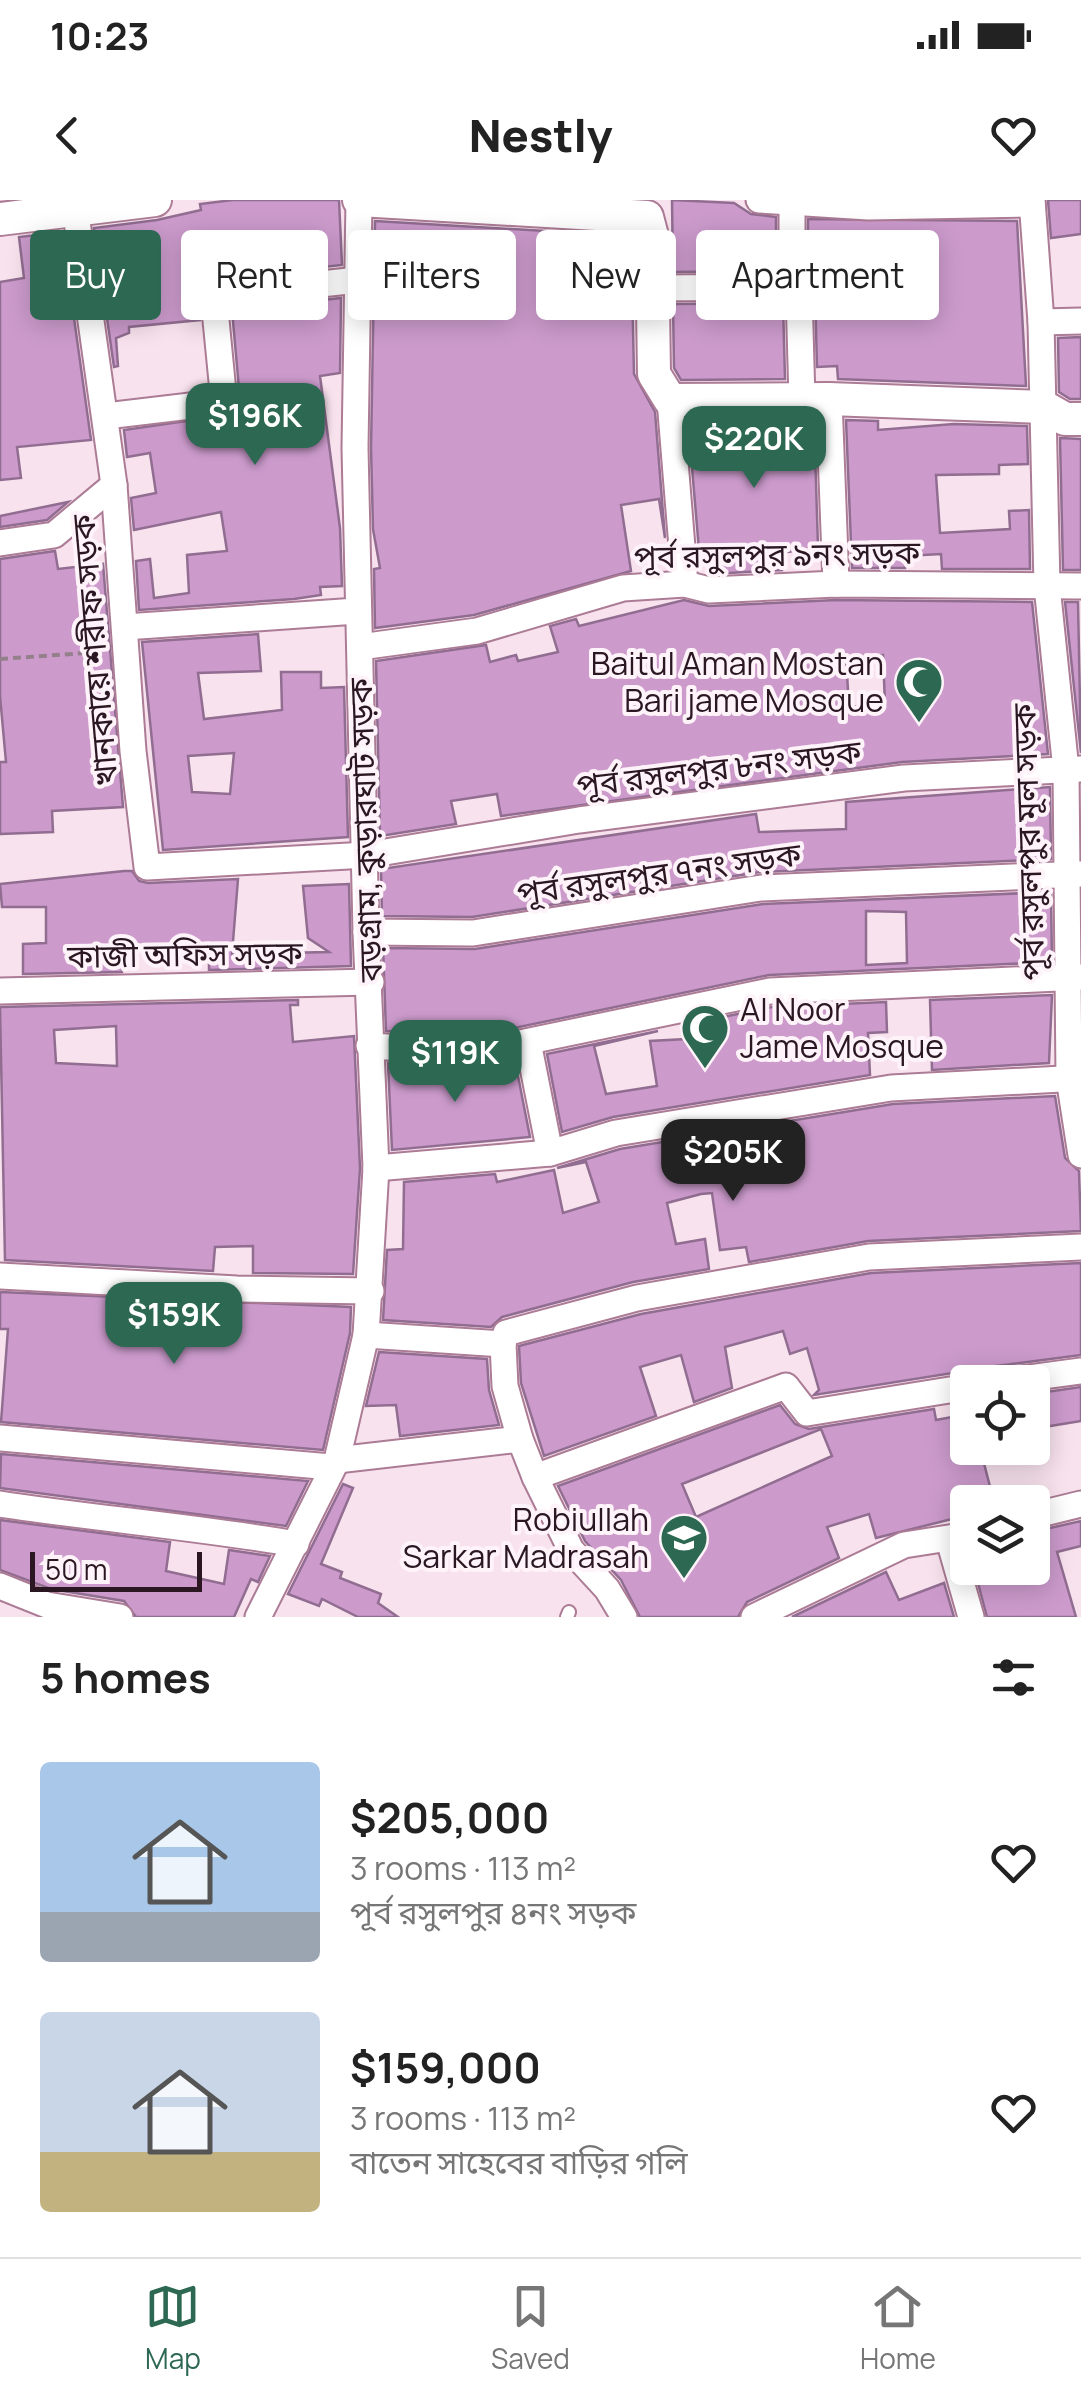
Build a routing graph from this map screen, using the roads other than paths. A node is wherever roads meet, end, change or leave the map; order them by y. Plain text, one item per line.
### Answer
1 (155, 200) edge
2 (359, 200) edge
3 (759, 200) edge
4 (792, 201) edge
5 (1032, 202) edge
6 (76, 204) edge
7 (907, 204) edge
8 (537, 206) edge
9 (652, 208) edge
10 (0, 219) edge
11 (359, 230) edge
12 (792, 230) edge
13 (348, 281) edge
14 (358, 320) edge
15 (653, 320) edge
16 (803, 320) edge
17 (1081, 320) edge
18 (1041, 322) junction
19 (815, 399) junction
20 (670, 400) junction
21 (1044, 407) junction
22 (106, 416) junction
23 (1081, 419) edge
24 (114, 485) junction
25 (0, 543) edge
26 (685, 584) junction
27 (836, 584) junction
28 (1047, 586) junction
29 (1081, 586) edge
30 (357, 611) junction
31 (125, 639) junction
32 (360, 648) junction
33 (1074, 770) edge
34 (367, 855) junction
35 (1072, 875) edge
36 (366, 932) junction
37 (1074, 978) edge
38 (371, 982) junction
39 (0, 992) edge
40 (528, 1042) junction
41 (369, 1046) junction
42 (1075, 1078) edge
43 (550, 1153) junction
44 (1081, 1155) edge
45 (376, 1168) junction
46 (1081, 1248) edge
47 (0, 1276) edge
48 (371, 1290) junction
49 (366, 1336) junction
50 (503, 1344) junction
51 (1081, 1370) edge
52 (1050, 1374) edge
53 (950, 1390) edge
54 (0, 1438) edge
55 (520, 1439) junction
56 (334, 1464) junction
57 (534, 1478) junction
58 (0, 1504) edge
59 (1081, 1504) edge
60 (1050, 1512) edge
61 (950, 1538) edge
62 (296, 1544) junction
63 (966, 1585) edge
64 (0, 1586) edge
65 (45, 1611) edge
66 (120, 1617) edge
67 (258, 1617) edge
68 (624, 1617) edge
69 (754, 1617) edge
70 (971, 1617) edge

1 - 6 street
2 - 8 street
2 - 11 street, বড়গ্রাম, কুড়ারঘাট সড়ক
3 - 4 street
4 - 7 street
4 - 12 street
5 - 7 street
5 - 18 street, পূর্ব রসুলপুর মূল সড়ক
6 - 10 street
6 - 22 street, খানকায়ে শরীফ সড়ক
8 - 9 street
13 - 22 street
14 - 30 street, বড়গ্রাম, কুড়ারঘাট সড়ক
15 - 20 street
16 - 19 street
17 - 18 street
18 - 21 street, পূর্ব রসুলপুর মূল সড়ক
19 - 20 street
19 - 21 street
19 - 27 street
20 - 26 street
21 - 23 street
21 - 28 street, পূর্ব রসুলপুর মূল সড়ক
22 - 24 street, খানকায়ে শরীফ সড়ক
24 - 25 street
24 - 31 street, খানকায়ে শরীফ সড়ক
26 - 27 street, পূর্ব রসুলপুর ৯নং সড়ক
26 - 32 street, পূর্ব রসুলপুর ৯নং সড়ক
27 - 28 street, পূর্ব রসুলপুর ৯নং সড়ক
28 - 29 street, পূর্ব রসুলপুর ৯নং সড়ক
28 - 33 street, পূর্ব রসুলপুর মূল সড়ক
30 - 31 street
30 - 32 street, বড়গ্রাম, কুড়ারঘাট সড়ক
31 - 34 street, খানকায়ে শরীফ সড়ক
32 - 34 street, বড়গ্রাম, কুড়ারঘাট সড়ক
33 - 34 street, পূর্ব রসুলপুর ৮নং সড়ক
33 - 35 street, পূর্ব রসুলপুর মূল সড়ক
34 - 36 street, বড়গ্রাম, কুড়ারঘাট সড়ক
35 - 36 street, পূর্ব রসুলপুর ৭নং সড়ক
35 - 37 street, পূর্ব রসুলপুর মূল সড়ক
36 - 38 street, বড়গ্রাম, কুড়ারঘাট সড়ক
37 - 40 street
37 - 42 street, পূর্ব রসুলপুর মূল সড়ক
38 - 39 street, কাজী অফিস সড়ক
38 - 41 street, বড়গ্রাম, কুড়ারঘাট সড়ক
40 - 41 street
40 - 43 street
41 - 45 street, বড়গ্রাম, কুড়ারঘাট সড়ক
42 - 43 street
42 - 44 street, পূর্ব রসুলপুর মূল সড়ক
43 - 45 street
45 - 48 street, বড়গ্রাম, কুড়ারঘাট সড়ক
46 - 50 street
47 - 48 street
48 - 49 street, বড়গ্রাম, কুড়ারঘাট সড়ক
49 - 50 street
49 - 56 street, বড়গ্রাম, কুড়ারঘাট সড়ক
50 - 55 street
51 - 52 street
53 - 57 street
54 - 56 street
55 - 56 street
55 - 57 street
56 - 62 street, বড়গ্রাম, কুড়ারঘাট সড়ক
57 - 68 street
58 - 62 street
59 - 60 street
61 - 69 street
62 - 67 street, বড়গ্রাম, কুড়ারঘাট সড়ক
63 - 70 street
64 - 65 street
65 - 66 street

